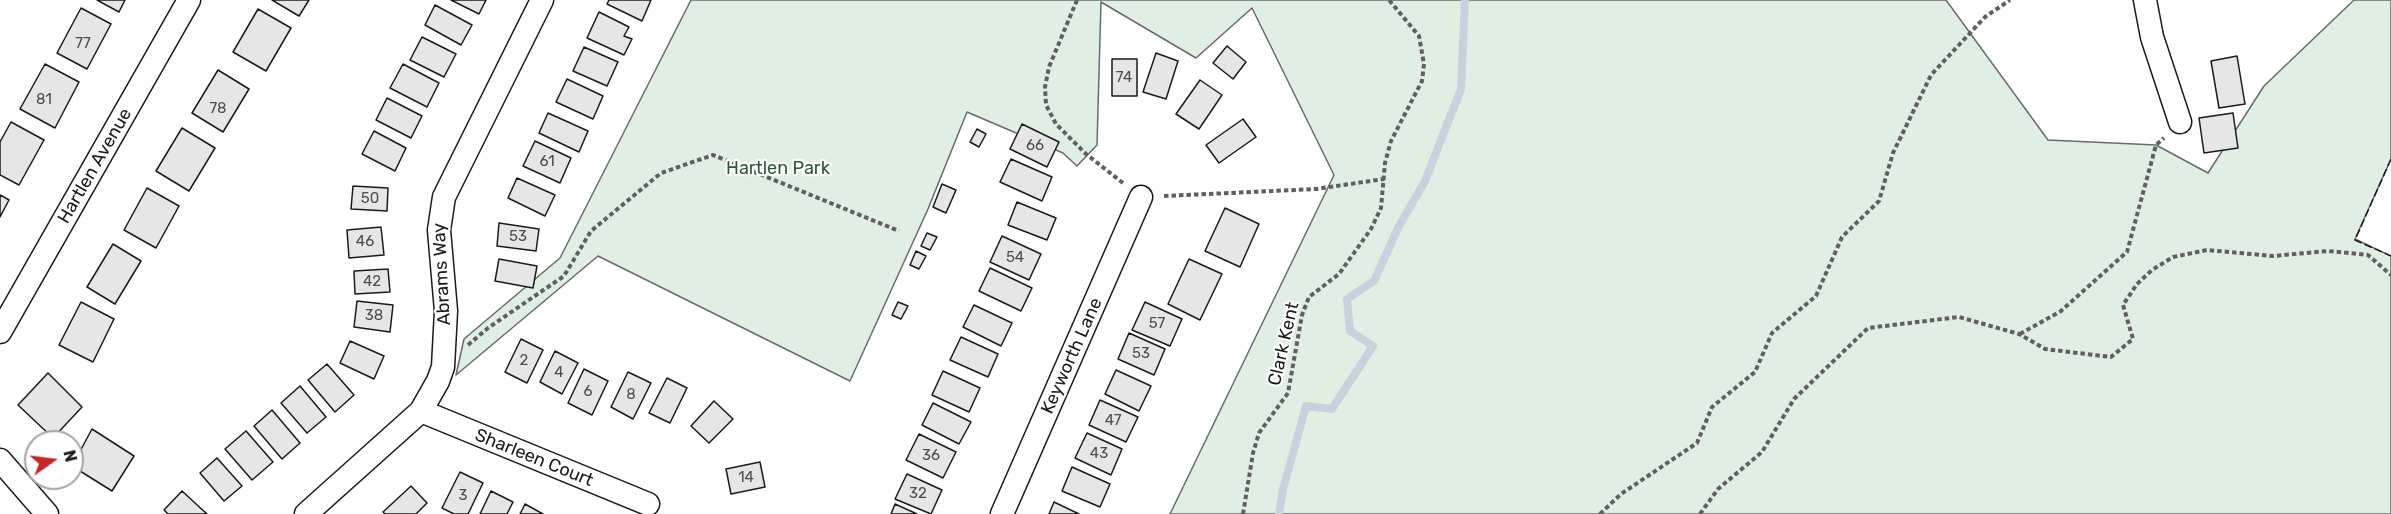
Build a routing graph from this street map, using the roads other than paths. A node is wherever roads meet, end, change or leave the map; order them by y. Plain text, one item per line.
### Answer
1 (189, 0) edge
2 (542, 0) edge
3 (2145, 0) edge
4 (2180, 122) road end
5 (1141, 197) road end
6 (0, 332) edge
7 (421, 411) junction
8 (0, 460) edge
9 (648, 504) dead end
10 (47, 514) edge
11 (306, 514) edge
12 (1002, 514) edge

1 - 6 street, Hartlen Avenue
2 - 7 street, Abrams Way
3 - 4 street
5 - 12 street, Keyworth Lane
7 - 9 street, Sharleen Court
7 - 11 street, Abrams Way
8 - 10 street

